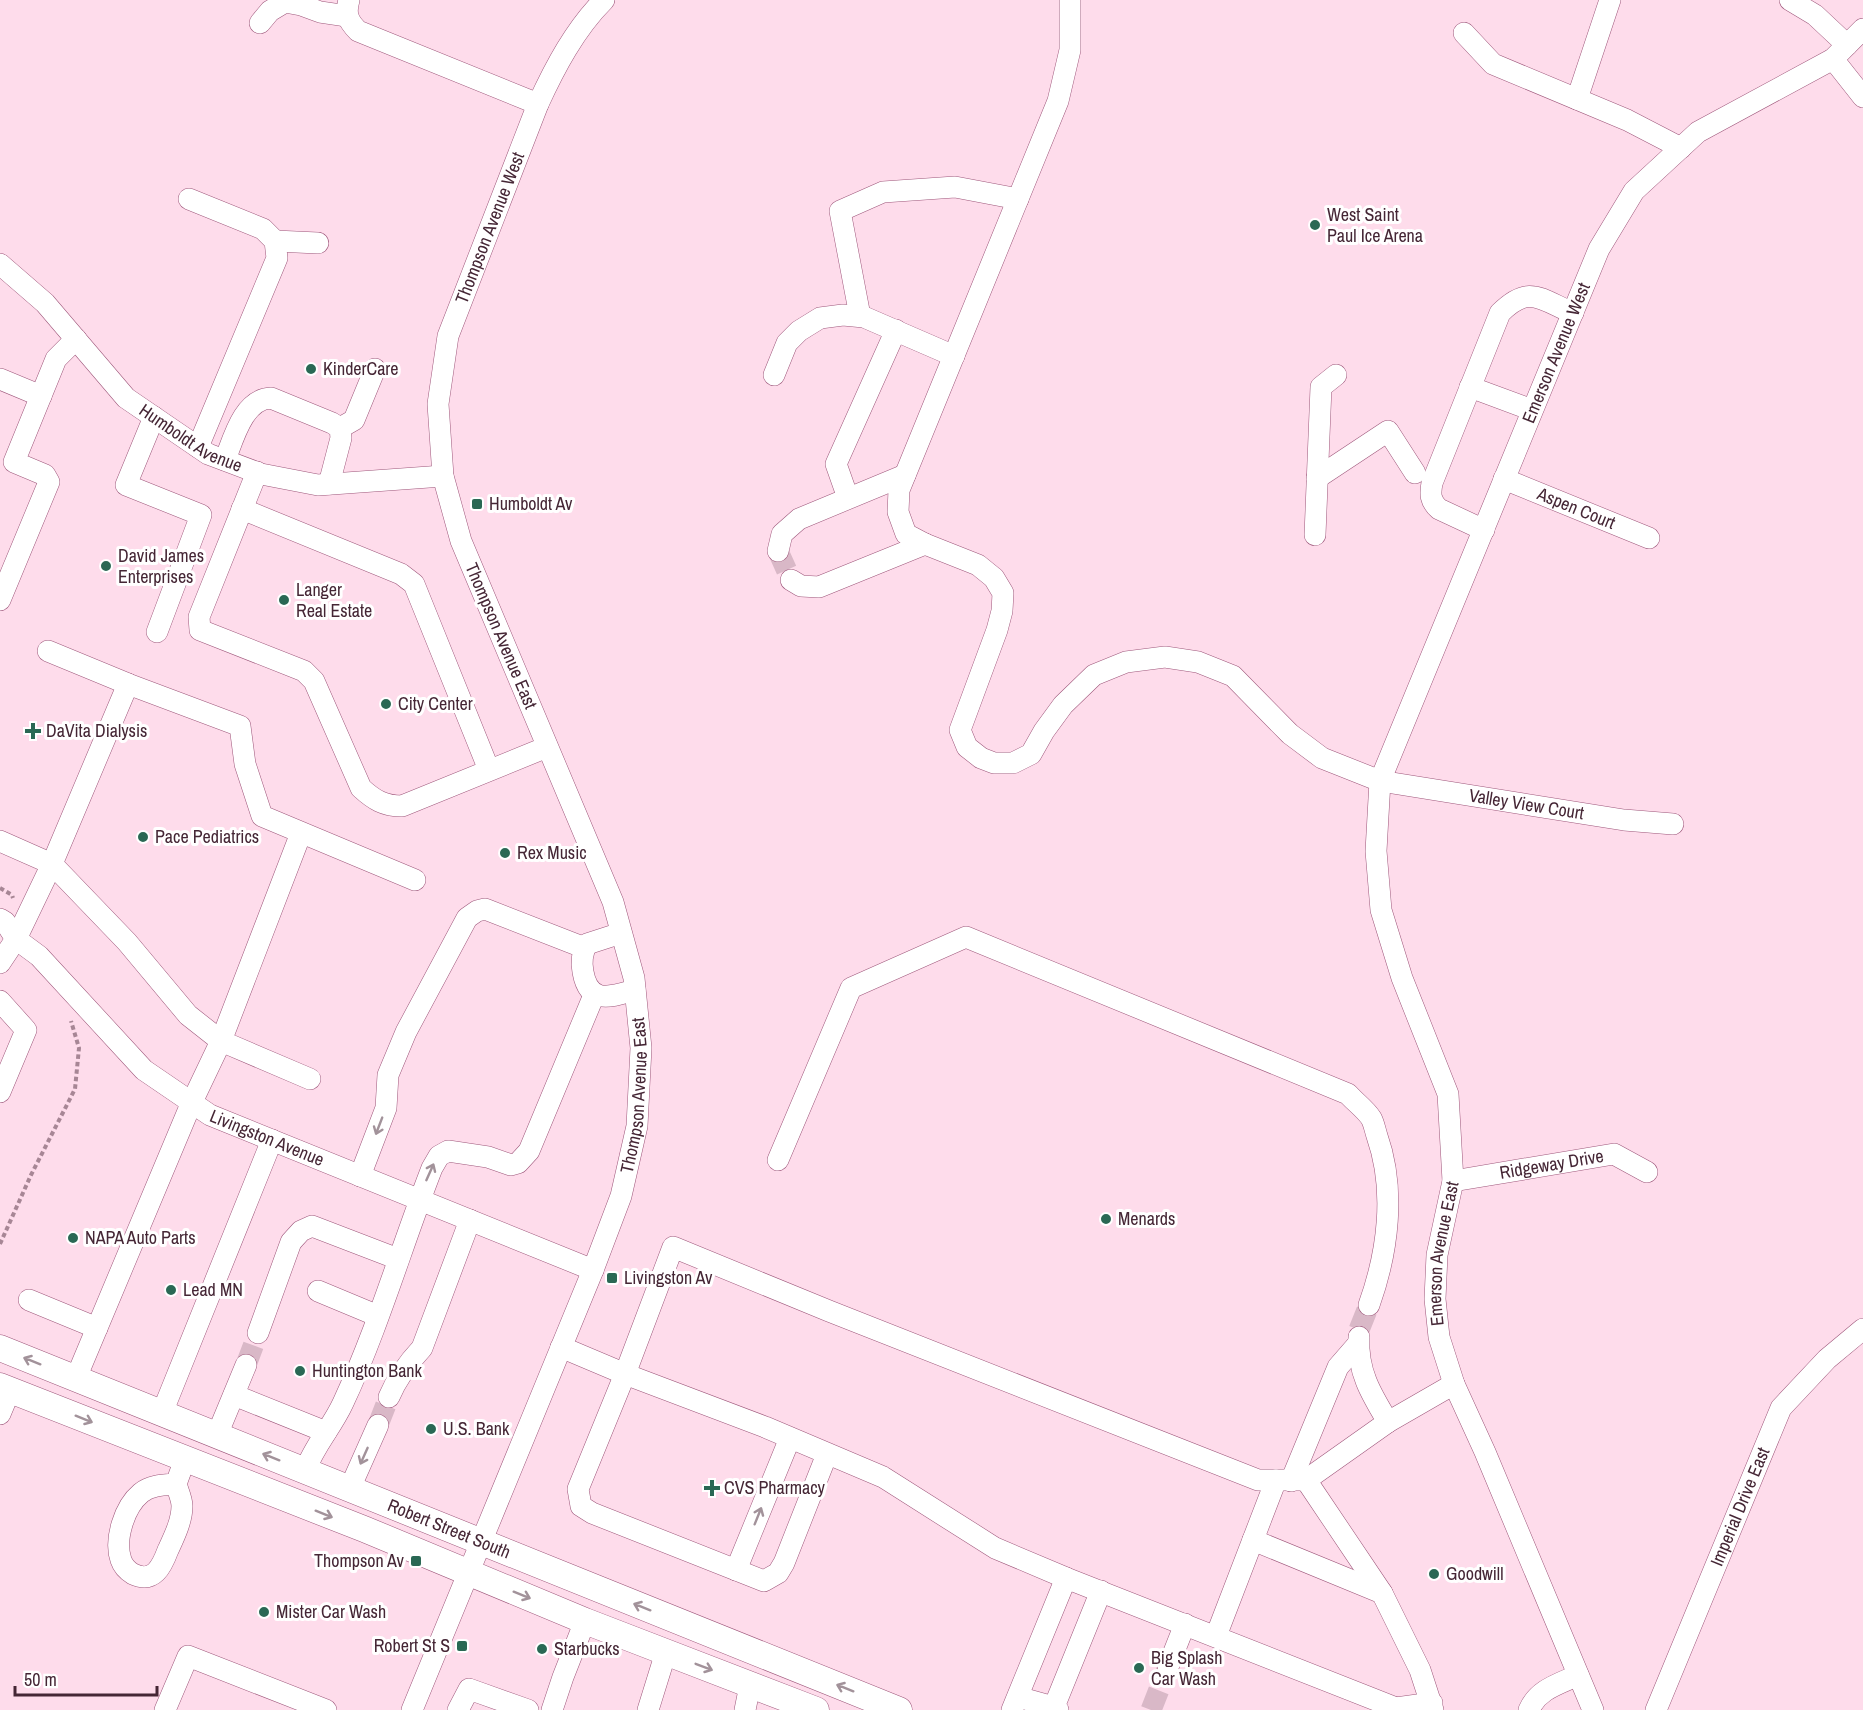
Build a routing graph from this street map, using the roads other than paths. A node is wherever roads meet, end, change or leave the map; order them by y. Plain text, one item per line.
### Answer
1 (604, 0) edge
2 (1070, 0) edge
3 (1610, 0) edge
4 (1790, 0) edge
5 (348, 8) edge
6 (260, 23) dead end
7 (1863, 29) edge
8 (1464, 33) dead end
9 (1840, 52) junction
10 (1863, 98) edge
11 (1577, 99) junction
12 (538, 104) junction
13 (1681, 148) junction
14 (189, 199) dead end
15 (1018, 199) junction
16 (275, 241) junction
17 (318, 243) dead end
18 (0, 264) edge
19 (1573, 313) junction
20 (860, 316) junction
21 (896, 330) junction
22 (76, 339) junction
23 (954, 356) junction
24 (375, 369) dead end
25 (774, 375) dead end
26 (1336, 375) dead end
27 (0, 379) edge
28 (1470, 387) junction
29 (41, 396) junction
30 (1533, 410) junction
31 (154, 417) junction
32 (340, 428) junction
33 (198, 447) junction
34 (7, 459) edge
35 (225, 460) junction
36 (256, 472) junction
37 (1415, 473) dead end
38 (905, 475) junction
39 (442, 476) junction
40 (1317, 478) junction
41 (1504, 479) junction
42 (329, 484) junction
43 (848, 498) junction
44 (242, 509) junction
45 (1484, 530) junction
46 (1315, 536) dead end
47 (1649, 538) dead end
48 (925, 544) junction
49 (778, 551) dead end
50 (791, 580) dead end
51 (0, 600) edge
52 (157, 632) dead end
53 (48, 651) dead end
54 (128, 684) junction
55 (548, 747) junction
56 (489, 770) junction
57 (1380, 781) junction
58 (1672, 824) dead end
59 (301, 833) junction
60 (0, 841) edge
61 (52, 864) junction
62 (415, 880) dead end
63 (0, 919) edge
64 (621, 933) junction
65 (16, 939) junction
66 (585, 948) junction
67 (0, 963) edge
68 (635, 990) junction
69 (594, 995) junction
70 (0, 1001) edge
71 (221, 1041) junction
72 (310, 1079) dead end
73 (0, 1092) edge
74 (191, 1104) junction
75 (272, 1140) junction
76 (778, 1160) dead end
77 (1647, 1172) dead end
78 (360, 1176) junction
79 (1453, 1181) junction
80 (419, 1200) junction
81 (470, 1220) junction
82 (398, 1259) junction
83 (593, 1270) junction
84 (318, 1291) dead end
85 (29, 1300) dead end
86 (1369, 1305) tunnel mouth
87 (378, 1316) junction
88 (97, 1328) junction
89 (1863, 1329) edge
90 (258, 1333) tunnel mouth
91 (561, 1347) junction
92 (0, 1348) edge
93 (246, 1365) tunnel mouth
94 (625, 1374) junction
95 (76, 1378) junction
96 (1454, 1384) junction
97 (5, 1388) edge
98 (234, 1395) junction
99 (389, 1397) tunnel mouth
100 (162, 1413) junction
101 (0, 1414) edge
102 (1388, 1422) junction
103 (378, 1425) tunnel mouth
104 (326, 1432) junction
105 (217, 1435) junction
106 (790, 1438) junction
107 (827, 1454) junction
108 (185, 1459) junction
109 (305, 1471) junction
110 (1291, 1480) junction
111 (176, 1484) dead end
112 (350, 1488) junction
113 (1253, 1540) junction
114 (481, 1542) junction
115 (736, 1570) junction
116 (468, 1573) junction
117 (1066, 1578) junction
118 (1101, 1591) junction
119 (1382, 1593) junction
120 (585, 1621) junction
121 (1185, 1624) junction
122 (1216, 1636) junction
123 (666, 1652) junction
124 (1168, 1667) tunnel mouth
125 (1578, 1675) junction
126 (750, 1684) junction
127 (1015, 1704) edge
128 (1432, 1707) edge
129 (1056, 1708) edge
130 (1395, 1709) edge
131 (165, 1710) edge
132 (326, 1710) edge
133 (412, 1710) edge
134 (458, 1710) edge
135 (528, 1710) edge
136 (552, 1710) edge
137 (648, 1710) edge
138 (745, 1710) edge
139 (816, 1710) edge
140 (899, 1710) edge
141 (1529, 1710) edge
142 (1593, 1710) edge
143 (1656, 1710) edge

1 - 12 street, Thompson Avenue West
2 - 15 street
3 - 11 street
4 - 9 street
5 - 6 street
5 - 12 street
7 - 9 street, Emerson Avenue West
8 - 11 street
9 - 10 street
9 - 13 street, Emerson Avenue West
11 - 13 street
12 - 39 street, Thompson Avenue West
13 - 19 street, Emerson Avenue West
14 - 16 street
15 - 20 street
15 - 23 street
16 - 17 street
16 - 33 street
18 - 22 street, Humboldt Avenue
19 - 28 street
19 - 30 street, Emerson Avenue West
20 - 21 street
20 - 25 street
21 - 23 street
21 - 43 street
22 - 29 street
22 - 31 street, Humboldt Avenue
23 - 38 street
24 - 32 street
26 - 40 street
27 - 29 street
28 - 30 street
28 - 45 street
29 - 34 street
30 - 41 street, Emerson Avenue West
31 - 33 street, Humboldt Avenue
31 - 52 street
32 - 35 street
32 - 42 street
33 - 35 street, Humboldt Avenue
34 - 51 street
35 - 36 street, Humboldt Avenue
36 - 42 street, Humboldt Avenue
36 - 44 street
37 - 40 street
38 - 43 street
38 - 48 street
39 - 42 street, Humboldt Avenue
39 - 55 street, Thompson Avenue East
40 - 46 street
41 - 45 street, Emerson Avenue West
41 - 47 street, Aspen Court
43 - 49 street
44 - 56 street
44 - 56 street
45 - 57 street, Emerson Avenue West
48 - 50 street
48 - 57 street, Valley View Court
53 - 54 street
54 - 59 street
54 - 61 street
55 - 56 street
55 - 64 street, Thompson Avenue East
57 - 58 street, Valley View Court
57 - 79 street, Emerson Avenue East
59 - 62 street
59 - 71 street
60 - 61 street
61 - 65 street
61 - 71 street
63 - 65 street, Livingston Avenue
64 - 66 street
64 - 68 street, Thompson Avenue East
65 - 67 street
65 - 74 street, Livingston Avenue
66 - 69 street
66 -> 78 street
68 - 69 street
68 - 83 street, Thompson Avenue East
80 -> 69 street
70 - 73 street
71 - 72 street
71 - 74 street
74 - 75 street, Livingston Avenue
74 - 88 street
75 - 78 street, Livingston Avenue
75 - 100 street
76 - 86 street
77 - 79 street, Ridgeway Drive
78 - 80 street, Livingston Avenue
79 - 96 street, Emerson Avenue East
80 - 81 street, Livingston Avenue
80 - 82 street
81 - 83 street, Livingston Avenue
81 - 99 street
82 - 87 street
82 - 90 street
83 - 91 street, Thompson Avenue East
84 - 87 street
85 - 88 street
87 - 104 street
88 - 95 street
89 - 143 street, Imperial Drive East
91 - 94 street
91 - 114 street, Thompson Avenue East
95 -> 92 main road, Robert Street South
93 - 98 street
94 - 106 street
94 - 110 street
94 - 115 street
95 - 100 main road, Robert Street South
96 - 102 street
96 - 125 street, Emerson Avenue East
97 - 101 street
97 -> 108 main road, Robert Street South
98 - 104 street
98 - 105 street
100 - 105 main road, Robert Street South
102 - 110 street
102 - 110 street
103 -> 112 street
104 - 109 street
109 -> 105 main road, Robert Street South
106 - 107 street
115 -> 106 street
107 - 115 street
107 - 117 street
108 - 111 street
108 -> 116 main road, Robert Street South
109 - 112 main road, Robert Street South
110 - 113 street
110 - 119 street
112 - 114 main road, Robert Street South
113 - 119 street
113 - 122 street
114 - 116 street, Thompson Avenue East
140 -> 114 main road, Robert Street South
116 -> 120 main road, Robert Street South
116 - 133 street, Thompson Avenue East
117 - 118 street
117 - 127 street
118 - 121 street
118 - 129 street
119 - 128 street
120 - 123 main road, Robert Street South
120 - 136 street
121 - 122 street
121 - 124 street
122 - 130 street
123 -> 126 main road, Robert Street South
123 - 137 street
125 - 141 street
125 - 142 street, Emerson Avenue East
126 - 138 street
126 - 139 main road, Robert Street South
127 - 129 street
128 - 130 street
131 - 132 street
134 - 135 street

